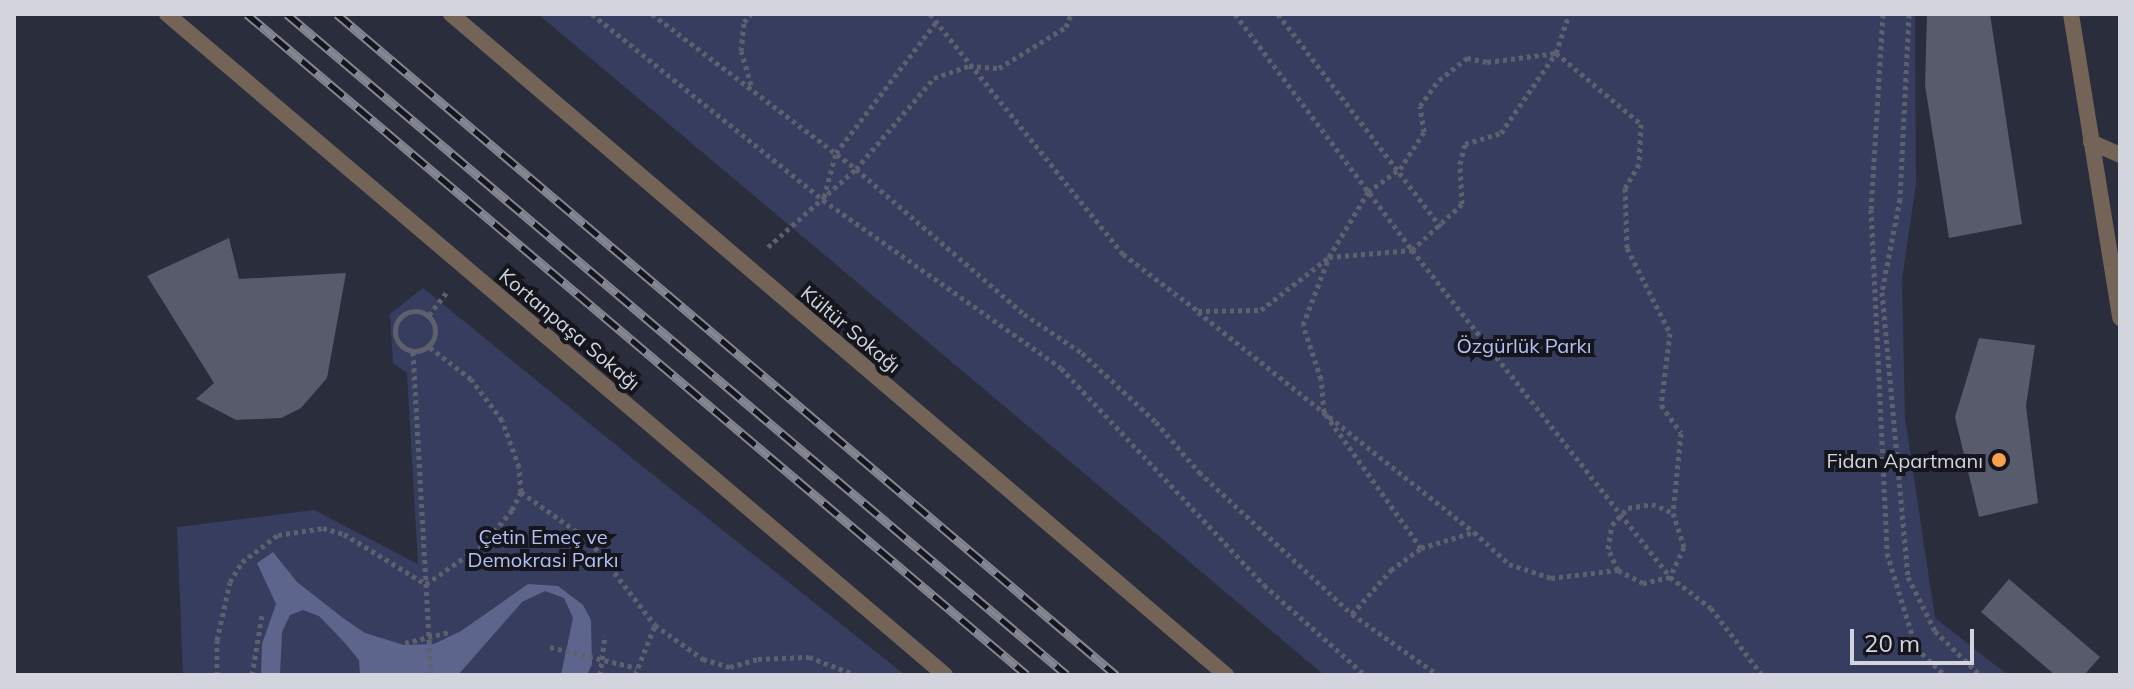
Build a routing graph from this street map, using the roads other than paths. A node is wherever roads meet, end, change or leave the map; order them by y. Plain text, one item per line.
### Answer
1 (167, 14) edge
2 (451, 14) edge
3 (2071, 14) edge
4 (2091, 142) junction
5 (2120, 155) edge
6 (2120, 318) edge
7 (945, 675) edge
8 (1226, 675) edge

1 - 7 street, Kortanpaşa Sokağı
2 - 8 street, Kültür Sokağı
3 - 4 street
4 - 5 street
4 - 6 street

